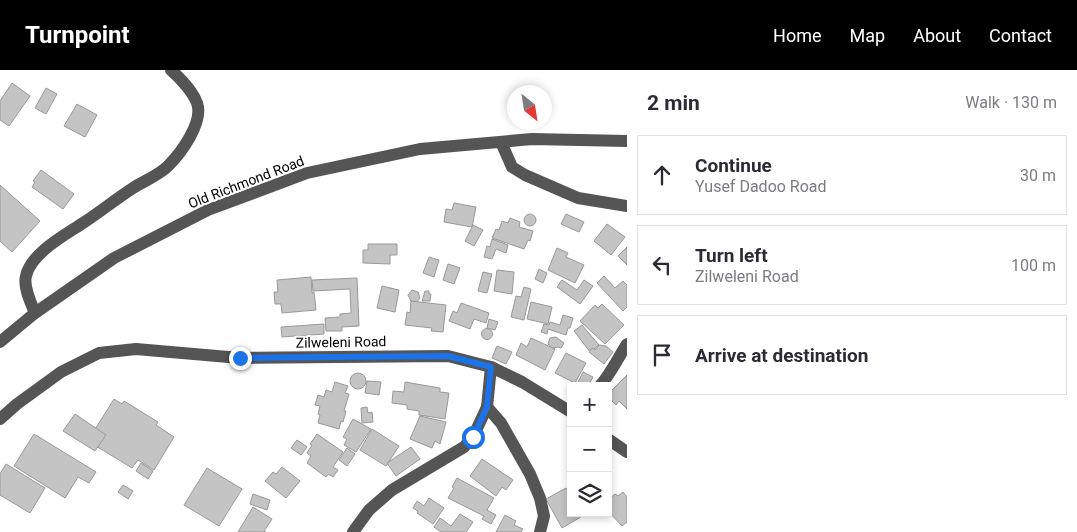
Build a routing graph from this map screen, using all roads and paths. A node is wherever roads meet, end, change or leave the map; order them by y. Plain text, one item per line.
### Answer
1 (171, 70) edge
2 (627, 141) edge
3 (502, 142) junction
4 (627, 206) edge
5 (35, 313) junction
6 (0, 342) edge
7 (627, 344) edge
8 (491, 367) junction
9 (604, 382) edge
10 (487, 407) junction
11 (567, 410) edge
12 (0, 419) edge
13 (612, 442) edge
14 (627, 452) edge
15 (353, 532) edge
16 (540, 532) edge

1 - 5 street
2 - 3 street, Old Richmond Road
3 - 4 street
3 - 5 street, Old Richmond Road
5 - 6 street, Old Richmond Road
7 - 9 street
8 - 10 street
8 - 11 street, Zilweleni Road
8 - 12 street, Zilweleni Road
10 - 15 street
10 - 16 street
13 - 14 street

